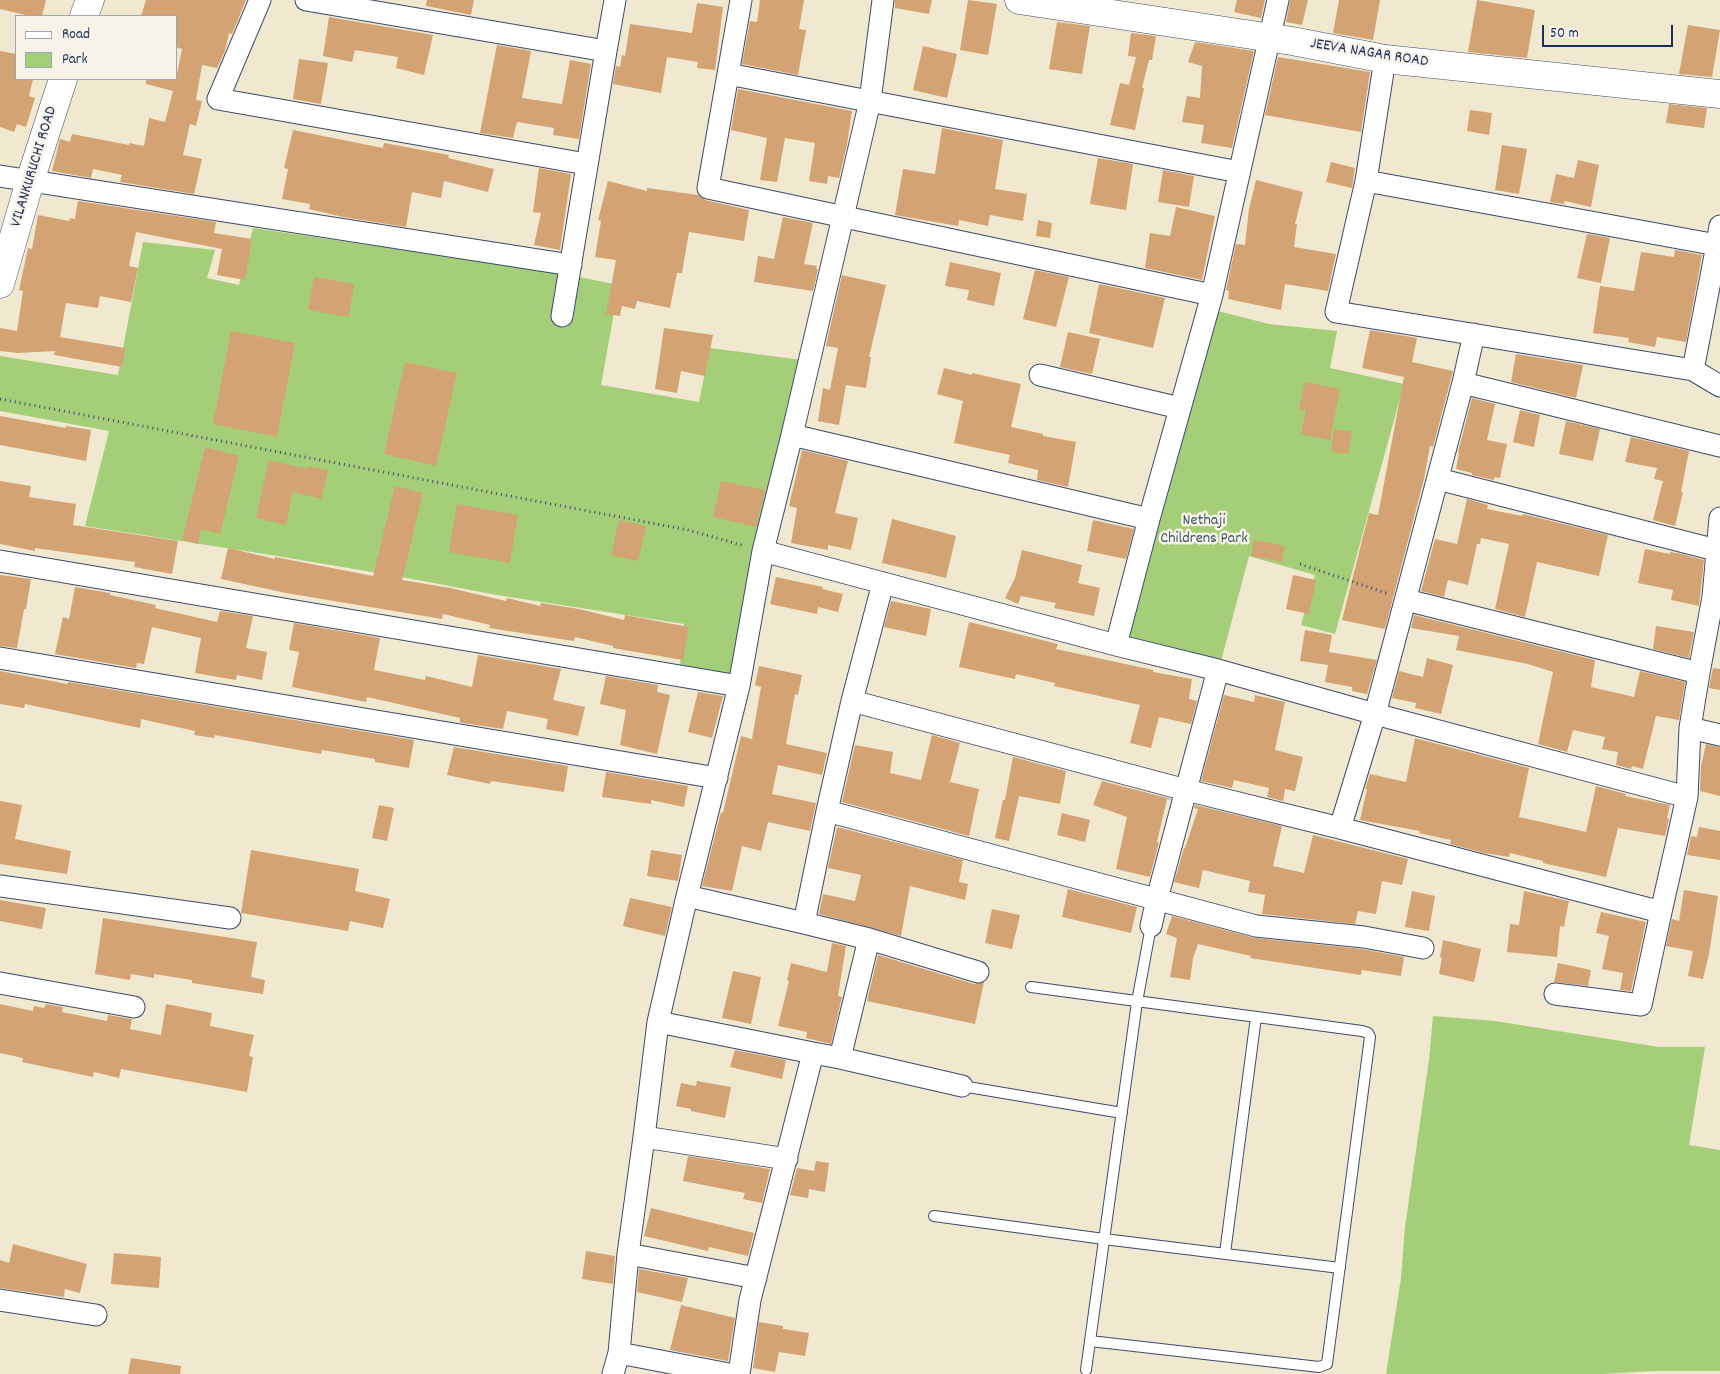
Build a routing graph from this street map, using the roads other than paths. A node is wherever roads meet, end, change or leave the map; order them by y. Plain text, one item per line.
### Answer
1 (90, 0) edge
2 (260, 0) edge
3 (306, 0) edge
4 (615, 0) edge
5 (741, 0) edge
6 (883, 0) edge
7 (1019, 0) edge
8 (1278, 0) edge
9 (84, 15) edge
10 (1268, 38) junction
11 (606, 51) junction
12 (1385, 59) junction
13 (728, 74) junction
14 (64, 80) edge
15 (1720, 94) edge
16 (870, 101) junction
17 (586, 164) junction
18 (1239, 172) junction
19 (0, 176) edge
20 (30, 181) junction
21 (1366, 181) junction
22 (844, 217) junction
23 (1718, 235) edge
24 (570, 265) junction
25 (0, 284) edge
26 (1212, 295) junction
27 (562, 316) dead end
28 (1474, 334) junction
29 (1693, 370) junction
30 (1040, 375) dead end
31 (1463, 383) junction
32 (1720, 386) edge
33 (1180, 408) junction
34 (792, 435) junction
35 (1720, 446) edge
36 (1438, 479) junction
37 (1720, 518) edge
38 (1149, 519) junction
39 (1716, 550) junction
40 (763, 551) junction
41 (0, 561) edge
42 (884, 583) junction
43 (1717, 598) edge
44 (1406, 600) junction
45 (1116, 645) junction
46 (0, 658) edge
47 (1218, 670) junction
48 (1699, 673) junction
49 (739, 686) junction
50 (852, 701) junction
51 (1375, 714) junction
52 (1690, 728) junction
53 (1720, 734) edge
54 (717, 778) junction
55 (1186, 790) junction
56 (1687, 797) junction
57 (827, 811) junction
58 (1340, 828) junction
59 (0, 886) edge
60 (687, 896) junction
61 (1157, 899) junction
62 (1660, 912) junction
63 (230, 918) dead end
64 (804, 923) junction
65 (1151, 926) joint
66 (869, 940) junction
67 (1423, 948) dead end
68 (978, 972) dead end
69 (0, 984) edge
70 (1031, 987) dead end
71 (1555, 994) dead end
72 (1137, 1002) junction
73 (134, 1007) dead end
74 (1256, 1017) junction
75 (658, 1022) junction
76 (813, 1053) junction
77 (840, 1058) junction
78 (962, 1086) joint
79 (1122, 1113) junction
80 (644, 1137) junction
81 (787, 1159) junction
82 (934, 1216) dead end
83 (1104, 1239) junction
84 (628, 1254) junction
85 (1225, 1254) junction
86 (1340, 1268) junction
87 (756, 1278) junction
88 (0, 1300) edge
89 (96, 1315) dead end
90 (1090, 1341) junction
91 (619, 1353) junction
92 (1086, 1370) dead end
93 (613, 1374) edge
94 (729, 1374) edge
95 (739, 1374) edge

1 - 9 street
2 - 17 street
3 - 11 street
4 - 11 street
5 - 13 street
6 - 16 street
7 - 10 street, JEEVA NAGAR ROAD
8 - 10 street
10 - 12 street, JEEVA NAGAR ROAD
10 - 18 street
11 - 17 street
12 - 15 street, JEEVA NAGAR ROAD
12 - 21 street
13 - 16 street
13 - 22 street
14 - 20 street, VILANKURUCHI ROAD
16 - 18 street
16 - 22 street
17 - 24 street
18 - 26 street
19 - 20 street
20 - 24 street
20 - 25 street, VILANKURUCHI ROAD
21 - 23 street
21 - 28 street
22 - 26 street
22 - 34 street
23 - 29 street
24 - 27 street
26 - 33 street
28 - 29 street
28 - 31 street
29 - 32 street
30 - 33 street
31 - 35 street
31 - 36 street
33 - 38 street
34 - 38 street
34 - 40 street
36 - 39 street
36 - 44 street
37 - 39 street
38 - 45 street
39 - 43 street
40 - 42 street
40 - 49 street
41 - 49 street
42 - 45 street
42 - 50 street
43 - 48 street
44 - 48 street
44 - 51 street
45 - 47 street
46 - 54 street
47 - 51 street
47 - 55 street
48 - 52 street
49 - 54 street
50 - 55 street
50 - 57 street
51 - 56 street
51 - 58 street
52 - 53 street
52 - 56 street
54 - 60 street
55 - 58 street
55 - 61 street
56 - 62 street
57 - 61 street
57 - 64 street
58 - 62 street
59 - 63 street
60 - 64 street
60 - 75 street
61 - 65 street
61 - 67 street
62 - 71 street
64 - 66 street
65 - 72 lane
66 - 68 street
66 - 77 street
69 - 73 street
70 - 72 lane
72 - 74 lane
72 - 79 lane
74 - 85 lane
74 - 86 lane
75 - 76 street
75 - 80 street
76 - 77 street
76 - 81 street
77 - 78 street
78 - 79 lane
79 - 83 lane
80 - 81 street
80 - 84 street
81 - 87 street
82 - 83 lane
83 - 85 lane
83 - 90 lane
84 - 87 street
84 - 91 street
85 - 86 lane
86 - 90 lane
87 - 95 street
88 - 89 street
90 - 92 lane
91 - 93 street
91 - 94 street

